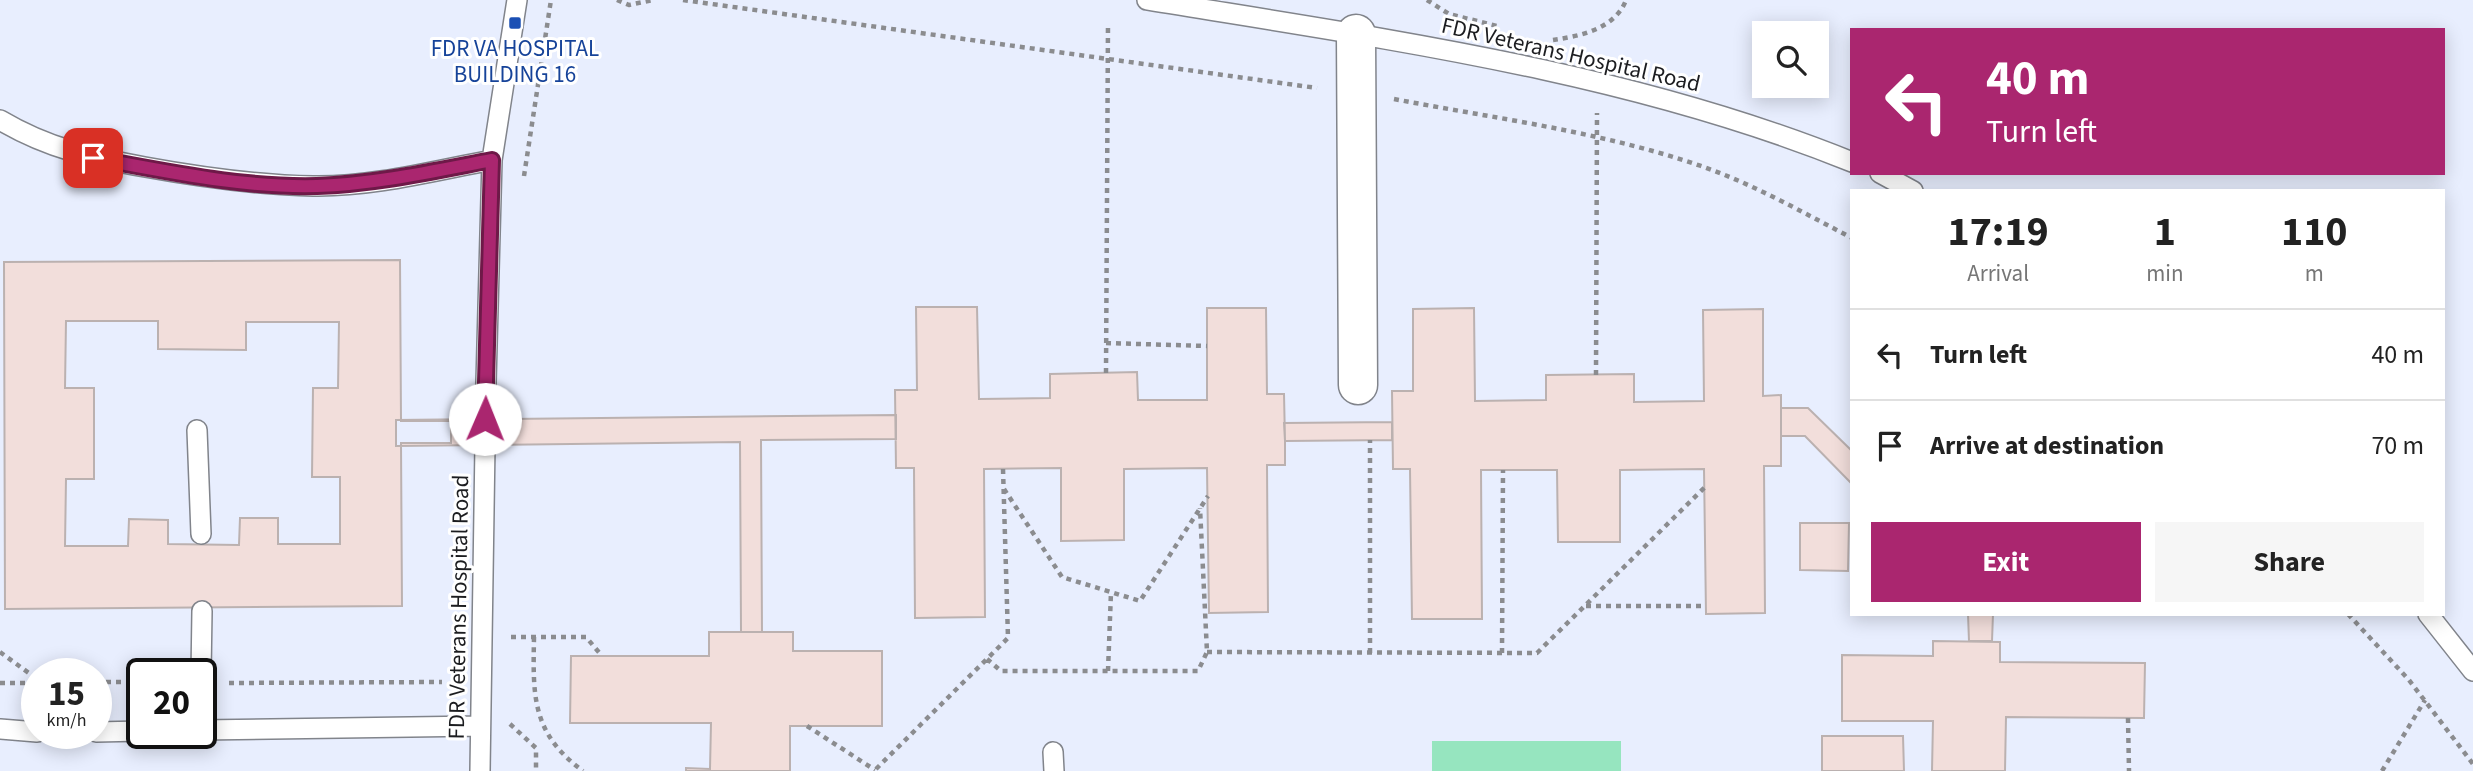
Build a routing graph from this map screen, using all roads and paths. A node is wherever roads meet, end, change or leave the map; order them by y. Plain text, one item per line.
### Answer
1 (517, 0) edge
2 (551, 0) edge
3 (617, 0) edge
4 (653, 0) edge
5 (683, 0) edge
6 (1147, 0) edge
7 (1427, 0) edge
8 (1626, 0) edge
9 (1108, 23) dead end
10 (1513, 30) dead end
11 (1356, 34) junction
12 (1552, 40) dead end
13 (1106, 60) junction
14 (1326, 89) dead end
15 (1383, 97) dead end
16 (1598, 102) dead end
17 (0, 120) edge
18 (1595, 137) junction
19 (492, 160) junction
20 (1850, 161) edge
21 (1884, 175) edge
22 (523, 184) dead end
23 (1909, 189) edge
24 (1850, 237) edge
25 (1106, 343) junction
26 (1207, 346) dead end
27 (1106, 373) dead end
28 (1596, 375) dead end
29 (1358, 385) dead end
30 (485, 419) dead end
31 (197, 430) dead end
32 (1370, 440) dead end
33 (485, 445) dead end
34 (1003, 469) dead end
35 (1503, 470) dead end
36 (1705, 486) dead end
37 (1004, 488) junction
38 (1208, 496) dead end
39 (1200, 508) junction
40 (201, 534) dead end
41 (1111, 592) junction
42 (1585, 606) junction
43 (1706, 606) dead end
44 (202, 611) dead end
45 (2350, 616) edge
46 (2430, 616) edge
47 (510, 625) dead end
48 (510, 637) junction
49 (534, 637) junction
50 (510, 649) dead end
51 (0, 652) edge
52 (1207, 652) junction
53 (1370, 653) junction
54 (1502, 653) junction
55 (601, 656) dead end
56 (201, 658) edge
57 (987, 659) junction
58 (21, 668) edge
59 (1108, 671) junction
60 (2473, 671) edge
61 (21, 682) edge
62 (442, 682) dead end
63 (0, 683) edge
64 (222, 684) dead end
65 (2425, 700) junction
66 (509, 711) dead end
67 (2128, 718) dead end
68 (480, 726) junction
69 (807, 726) dead end
70 (0, 729) edge
71 (217, 730) edge
72 (21, 731) edge
73 (2473, 764) edge
74 (876, 770) edge
75 (480, 771) edge
76 (536, 771) edge
77 (583, 771) edge
78 (2129, 771) edge
79 (2382, 771) edge

1 - 19 lane
2 - 22 path
3 - 4 path
5 - 13 path
6 - 11 lane, FDR Veterans Hospital Road
7 - 10 path
8 - 12 path
9 - 13 path
11 - 20 lane, FDR Veterans Hospital Road
11 - 29 street
13 - 14 path
13 - 25 path
15 - 18 path
16 - 18 path
17 - 19 lane
18 - 24 path
18 - 28 path
19 - 30 lane
21 - 23 lane
25 - 26 path
25 - 27 path
31 - 40 lane
32 - 53 path
33 - 68 lane, FDR Veterans Hospital Road
34 - 37 path
35 - 54 path
36 - 42 path
37 - 41 path
37 - 57 path
38 - 39 path
39 - 41 path
39 - 52 path
41 - 59 path
42 - 43 path
42 - 54 path
44 - 56 lane
45 - 65 path
46 - 60 lane
47 - 48 path
48 - 49 path
48 - 50 path
49 - 55 path
49 - 77 path
51 - 58 path
52 - 53 path
52 - 59 path
53 - 54 path
57 - 59 path
57 - 74 path
61 - 63 path
62 - 64 path
65 - 73 path
65 - 79 path
66 - 76 path
67 - 78 path
68 - 71 lane
68 - 75 lane, FDR Veterans Hospital Road
69 - 74 path
70 - 72 lane

